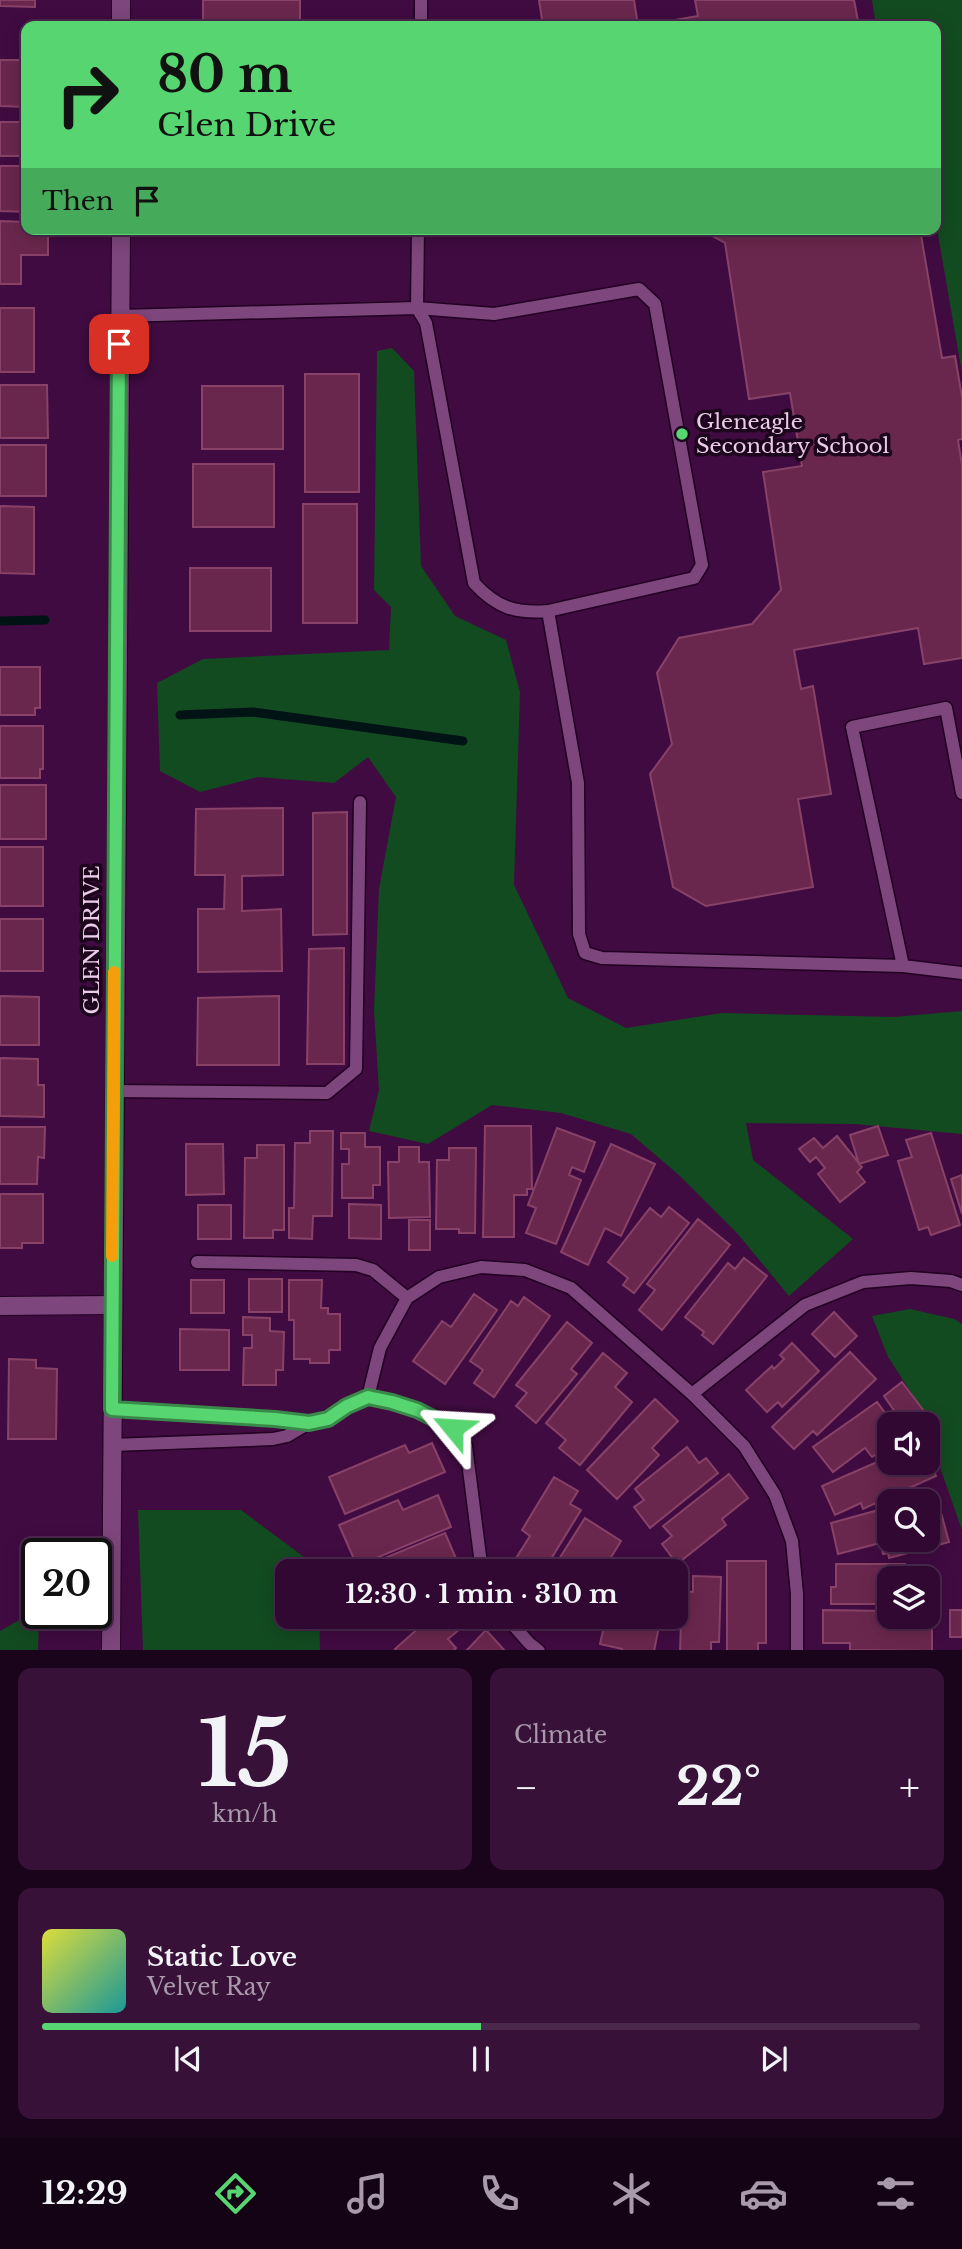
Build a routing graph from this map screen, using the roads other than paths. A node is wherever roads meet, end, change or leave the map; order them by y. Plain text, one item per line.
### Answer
1 (121, 0) edge
2 (421, 0) edge
3 (121, 21) edge
4 (421, 21) edge
5 (121, 235) edge
6 (418, 235) edge
7 (417, 308) junction
8 (120, 316) junction
9 (548, 611) junction
10 (962, 793) edge
11 (360, 802) dead end
12 (903, 966) junction
13 (962, 973) edge
14 (113, 1091) junction
15 (197, 1262) dead end
16 (962, 1285) edge
17 (407, 1298) junction
18 (112, 1305) junction
19 (0, 1306) edge
20 (692, 1394) junction
21 (368, 1397) junction
22 (112, 1409) junction
23 (309, 1423) junction
24 (112, 1446) junction
25 (480, 1559) edge
26 (517, 1629) edge
27 (111, 1650) edge
28 (539, 1650) edge
29 (797, 1650) edge

1 - 3 street
2 - 4 lane
5 - 8 street, GLEN DRIVE
6 - 7 lane
7 - 8 lane
7 - 9 lane
7 - 9 lane
8 - 14 street, GLEN DRIVE
9 - 12 lane
10 - 12 lane
11 - 14 lane
12 - 13 lane
14 - 18 street, GLEN DRIVE
15 - 17 lane
16 - 20 lane
17 - 20 lane
17 - 21 lane
18 - 19 street
18 - 22 street, GLEN DRIVE
20 - 29 lane
21 - 23 lane
21 - 25 lane
22 - 23 lane
22 - 24 street, GLEN DRIVE
23 - 24 lane
24 - 27 street, GLEN DRIVE
26 - 28 lane

